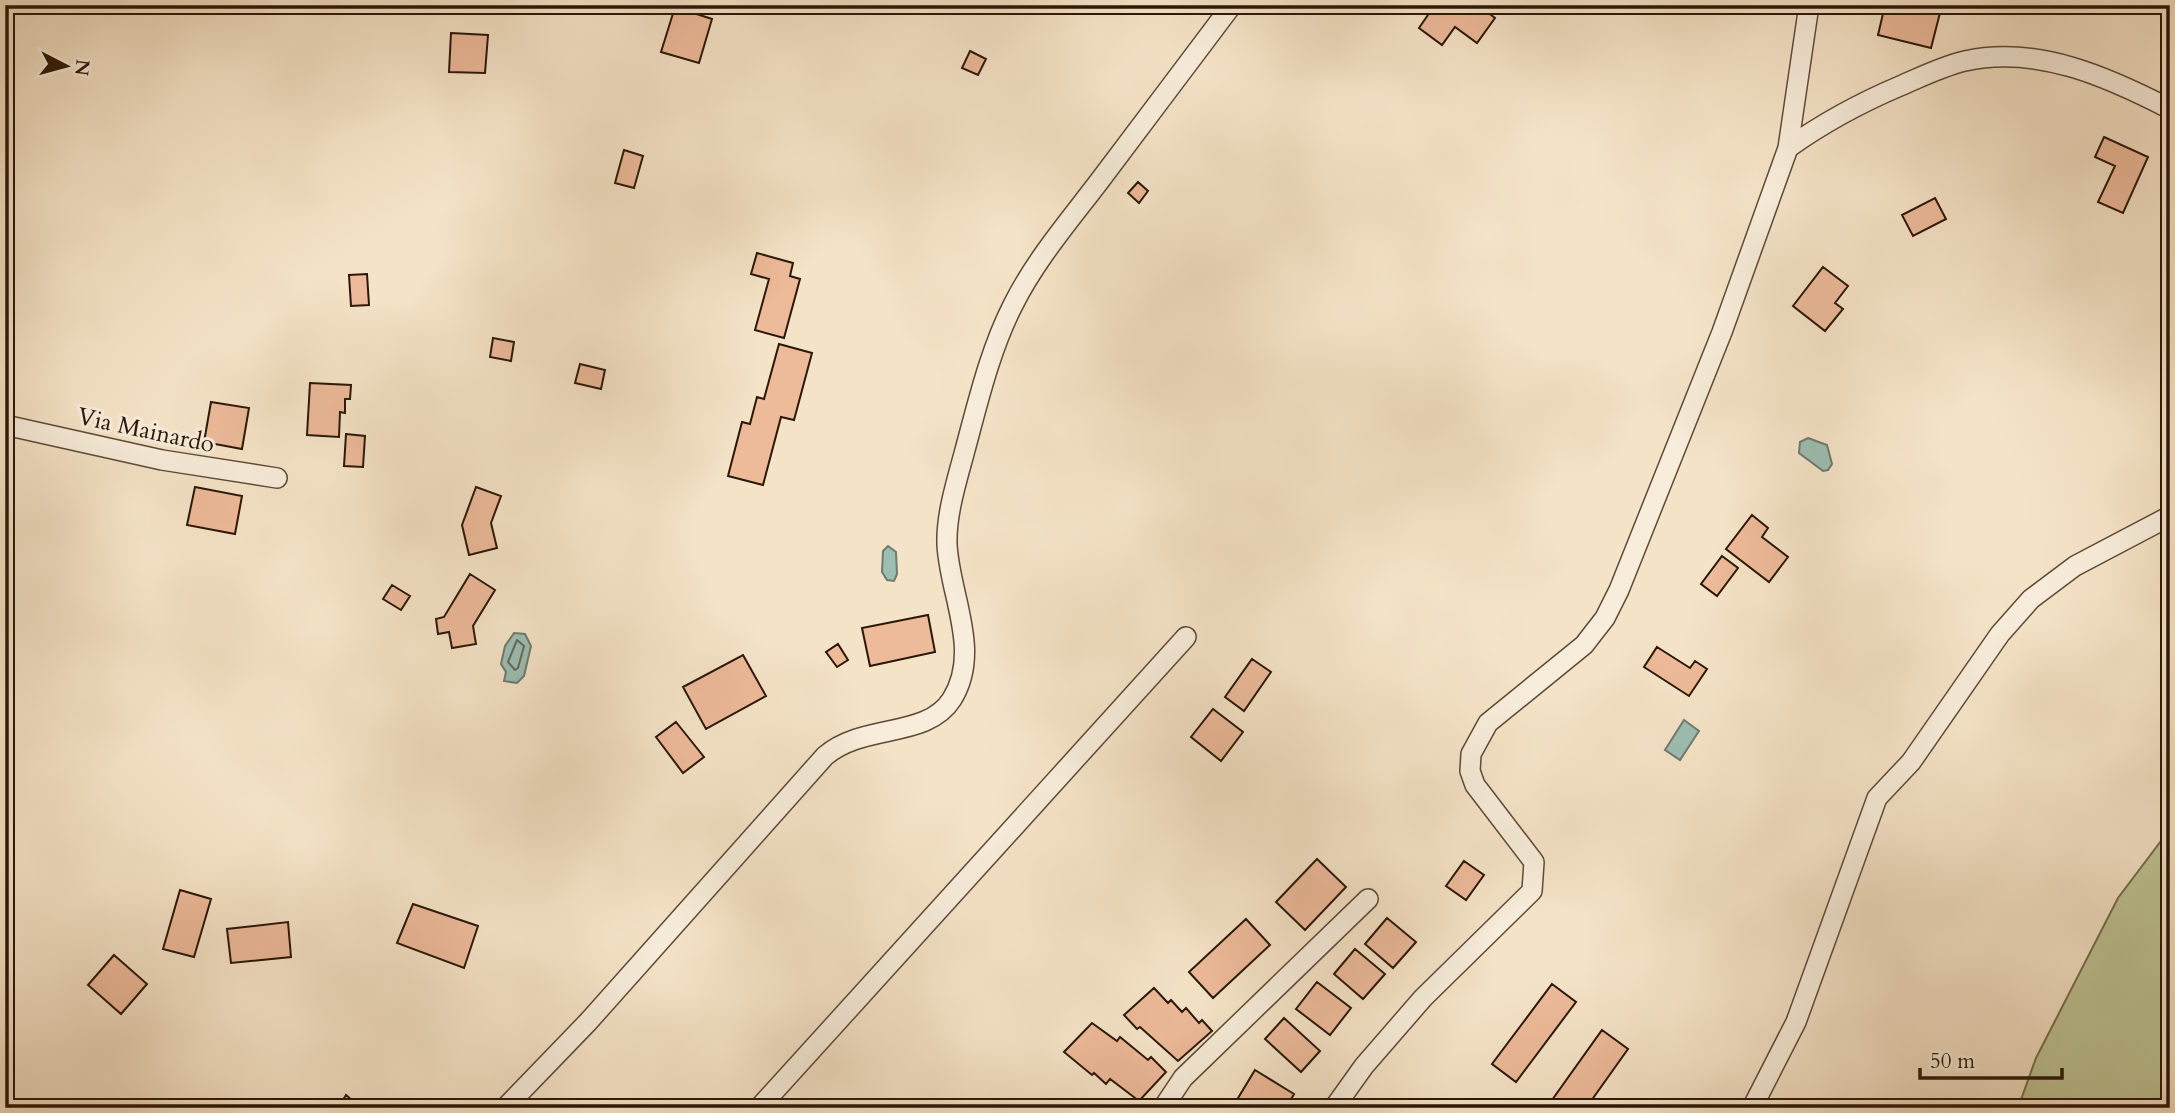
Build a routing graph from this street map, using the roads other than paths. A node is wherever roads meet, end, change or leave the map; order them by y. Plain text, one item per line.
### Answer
1 (1231, 5) edge
2 (1809, 5) edge
3 (2170, 109) edge
4 (1788, 148) junction
5 (5, 425) edge
6 (277, 478) dead end
7 (2170, 516) edge
8 (1186, 636) dead end
9 (1368, 899) dead end
10 (505, 1108) edge
11 (759, 1108) edge
12 (1163, 1108) edge
13 (1334, 1108) edge
14 (1752, 1108) edge

1 - 10 street
2 - 4 street
3 - 4 street
4 - 13 street
5 - 6 street, Via Mainardo
7 - 14 street
8 - 11 street
9 - 12 street

